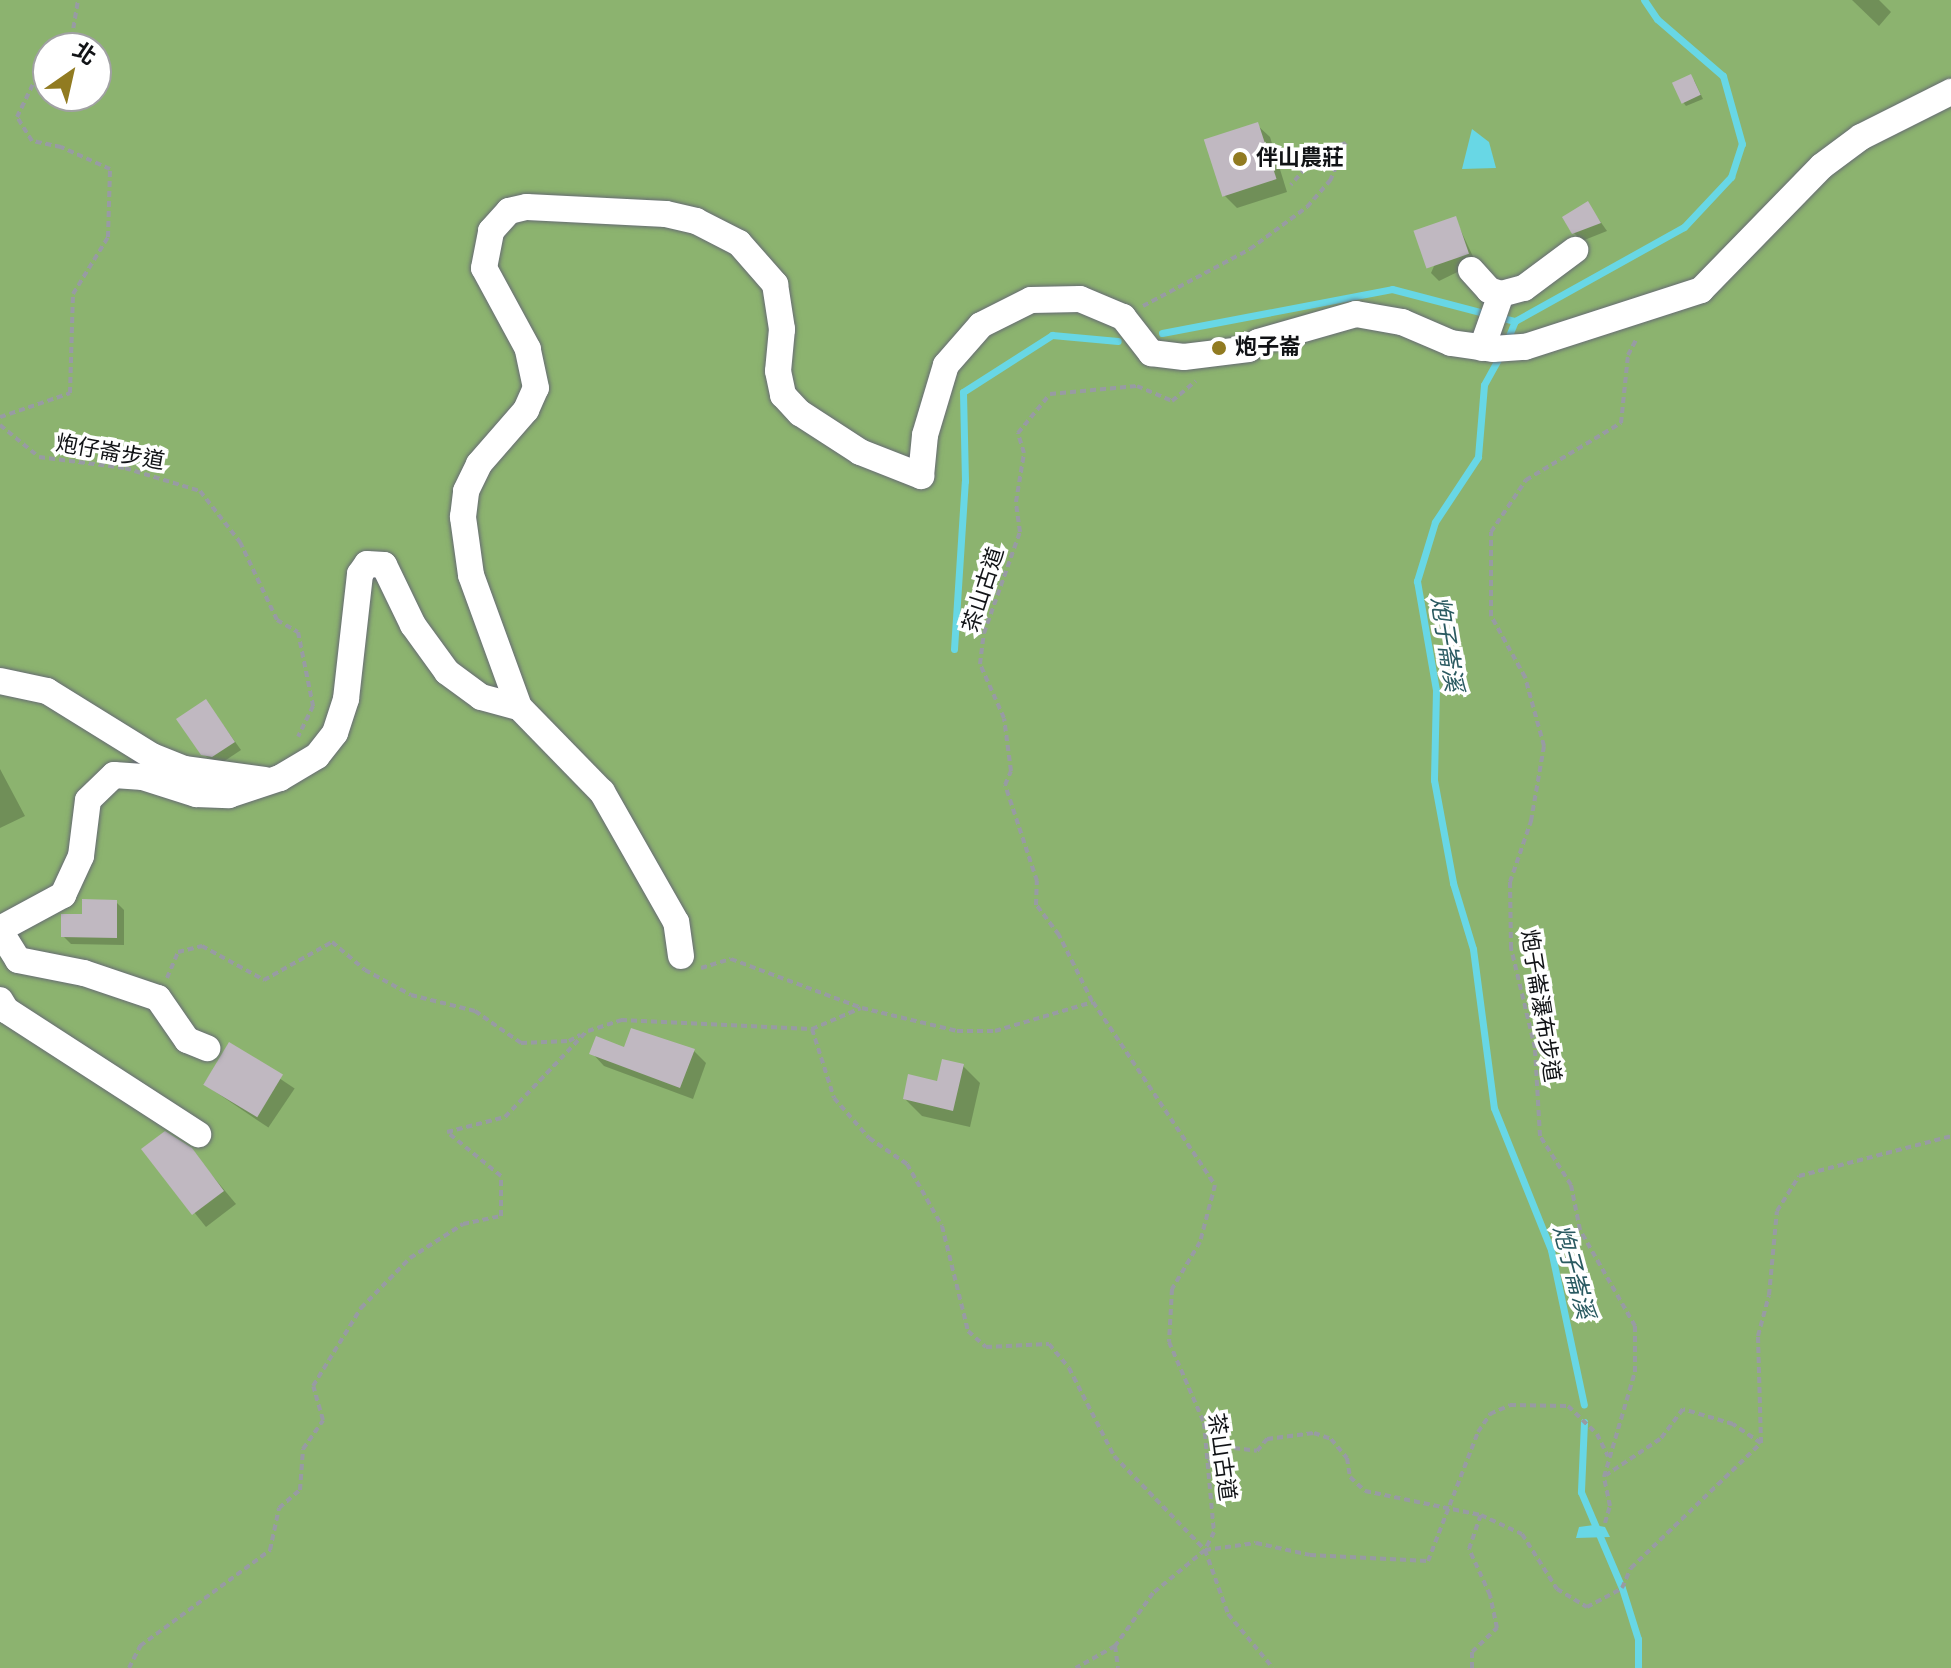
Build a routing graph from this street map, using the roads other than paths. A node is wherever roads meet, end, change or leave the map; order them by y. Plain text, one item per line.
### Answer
1 (1951, 92) edge
2 (1575, 250) dead end
3 (1471, 270) dead end
4 (1501, 294) junction
5 (1488, 342) junction
6 (0, 681) edge
7 (519, 707) junction
8 (280, 778) junction
9 (0, 930) edge
10 (681, 956) road end
11 (0, 1000) edge
12 (207, 1048) dead end
13 (198, 1134) dead end

1 - 5 street
2 - 4 street
3 - 4 street
4 - 5 street
5 - 7 street
6 - 8 street
7 - 8 street
7 - 10 street
8 - 9 street
9 - 12 street
11 - 13 street

